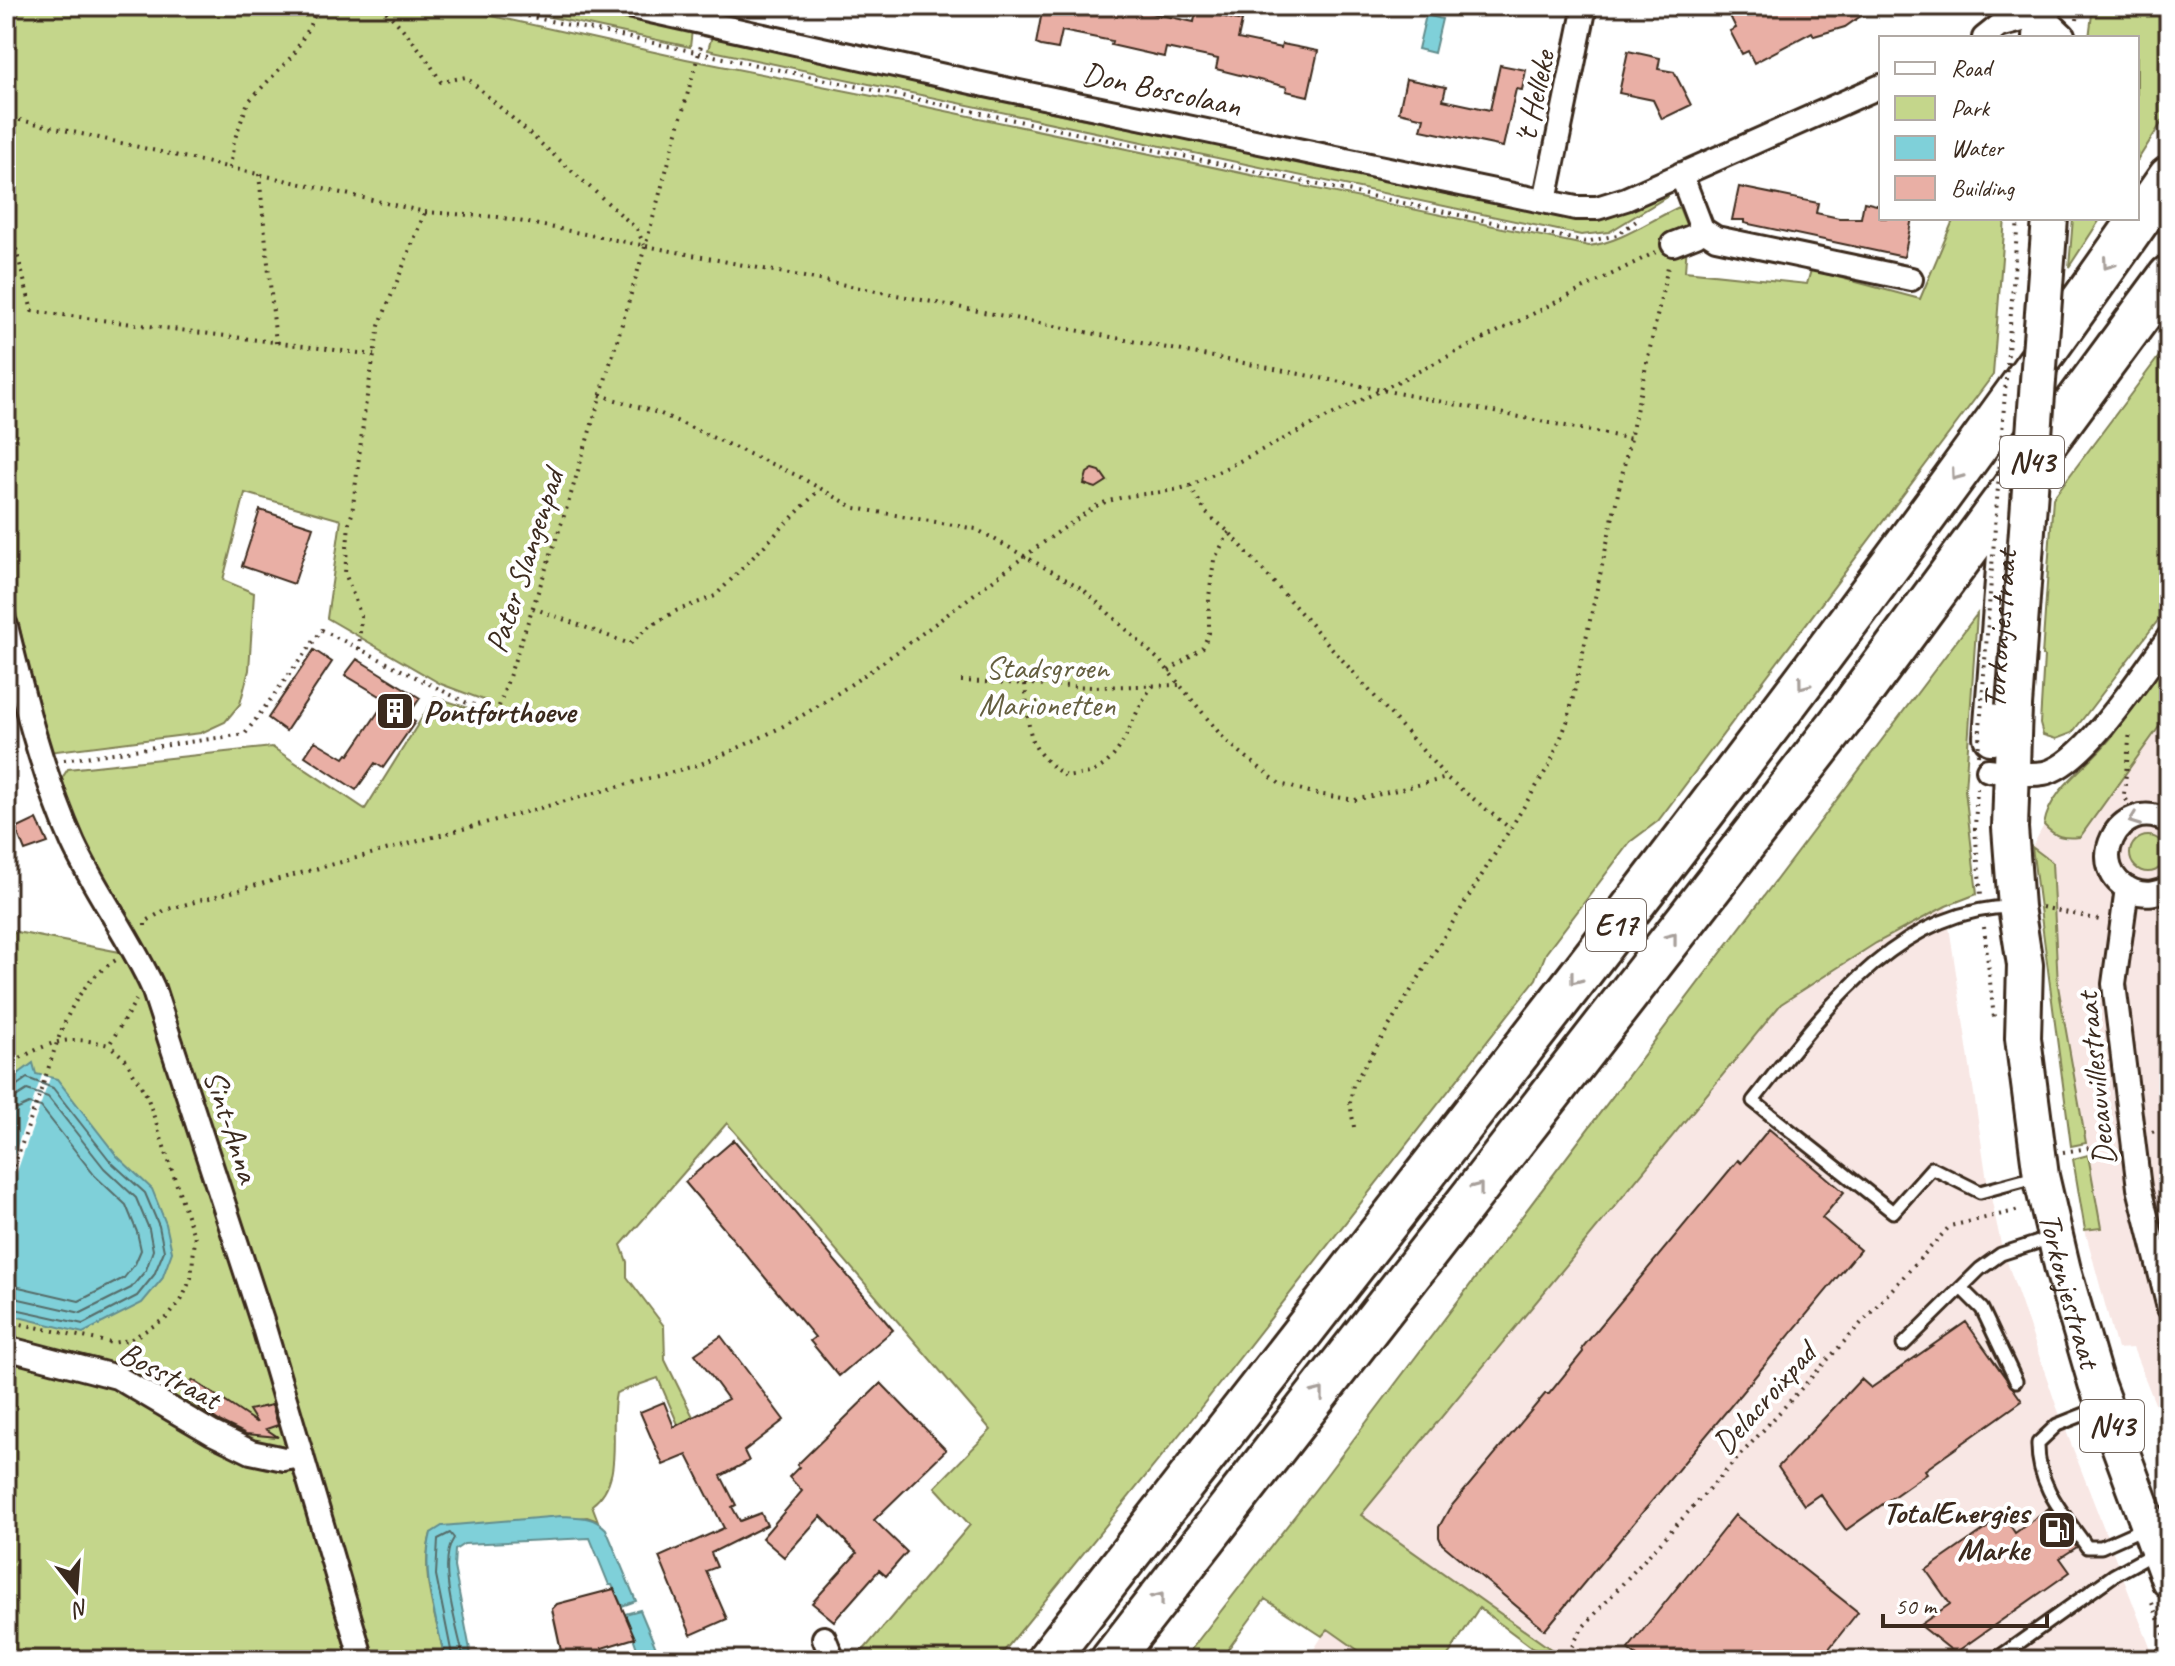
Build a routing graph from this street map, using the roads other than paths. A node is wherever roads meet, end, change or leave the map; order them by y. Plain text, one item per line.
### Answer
1 (628, 6) edge
2 (1585, 6) edge
3 (2054, 25) edge
4 (1986, 36) edge
5 (1879, 87) edge
6 (1681, 174) junction
7 (2169, 177) edge
8 (1545, 201) junction
9 (2027, 220) edge
10 (2050, 220) edge
11 (1702, 229) junction
12 (1673, 244) road end
13 (2169, 276) edge
14 (1911, 279) dead end
15 (6, 626) edge
16 (2169, 637) edge
17 (1989, 764) junction
18 (2169, 822) edge
19 (2169, 887) edge
20 (2127, 888) junction
21 (2007, 907) junction
22 (2029, 1179) junction
23 (2055, 1237) junction
24 (1961, 1288) junction
25 (2169, 1308) edge
26 (1903, 1345) dead end
27 (6, 1348) edge
28 (2016, 1381) dead end
29 (2105, 1407) junction
30 (302, 1456) junction
31 (2159, 1552) edge
32 (824, 1638) dead end
33 (362, 1660) edge
34 (833, 1660) edge
35 (1047, 1660) edge
36 (1111, 1660) edge
37 (1995, 1660) edge

1 - 8 street, Don Boscolaan
2 - 8 street, 't Helleke
3 - 4 street
5 - 6 street, Don Boscolaan
6 - 8 street, Don Boscolaan
6 - 11 street
7 -> 35 highway, E17
9 - 17 main road, Torkonjestraat / N43
10 - 17 main road, Torkonjestraat / N43, bridge
11 - 12 street
11 - 14 street
36 -> 13 highway, E17
15 - 30 street, Sint-Anna
16 - 17 street
17 - 21 main road, Torkonjestraat / N43
18 -> 20 street
19 - 20 street
20 - 25 street, Decauvillestraat
21 - 22 main road, Torkonjestraat / N43
21 - 22 lane
22 - 23 main road, Torkonjestraat / N43
23 - 24 lane
23 - 29 main road, Torkonjestraat / N43
24 - 26 lane
24 - 28 lane
27 - 30 street, Bosstraat
29 - 31 main road, Torkonjestraat / N43
29 - 31 lane
30 - 33 street, Sint-Anna
31 - 37 lane
32 - 34 street

